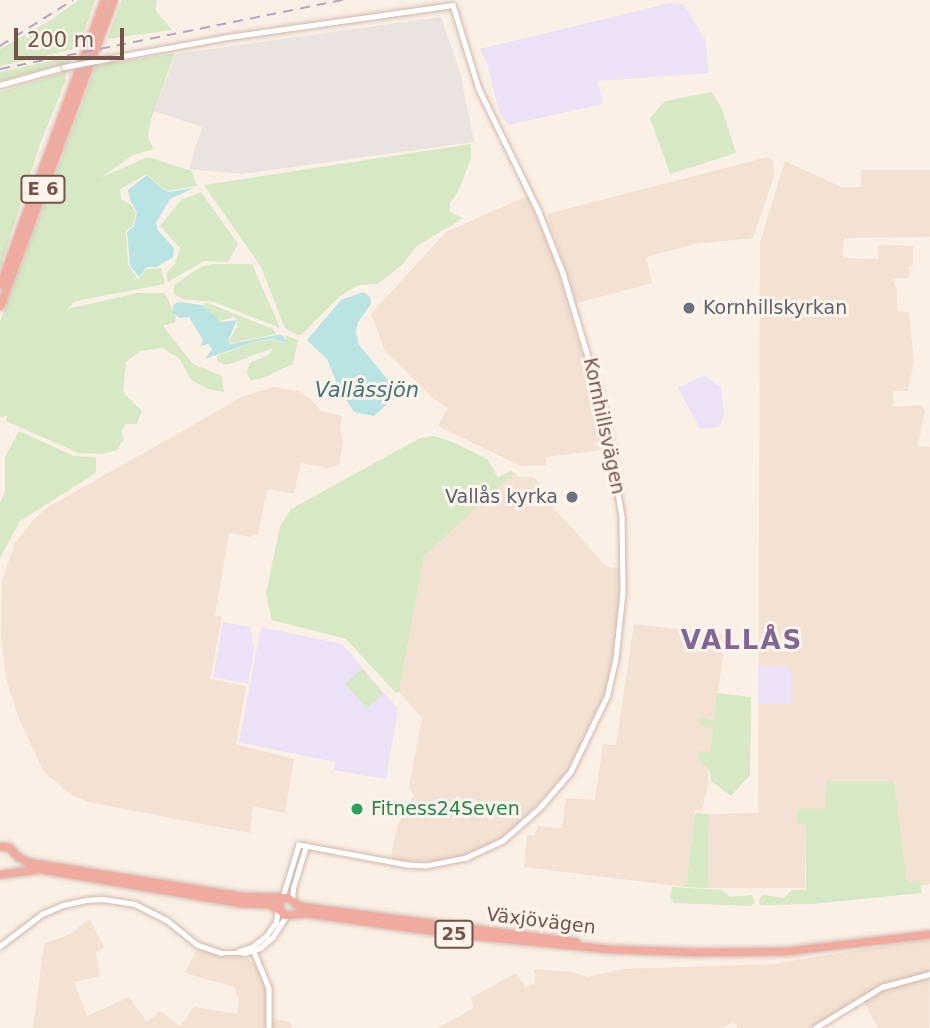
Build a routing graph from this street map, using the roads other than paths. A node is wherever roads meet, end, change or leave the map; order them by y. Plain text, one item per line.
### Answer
1 (104, 0) edge
2 (113, 0) edge
3 (0, 85) edge
4 (0, 284) edge
5 (0, 306) edge
6 (0, 846) edge
7 (306, 846) junction
8 (17, 856) junction
9 (6, 873) edge
10 (0, 881) edge
11 (282, 898) junction
12 (293, 901) junction
13 (278, 910) junction
14 (289, 914) junction
15 (930, 934) edge
16 (0, 946) edge
17 (618, 948) junction
18 (252, 949) junction
19 (930, 974) edge
20 (269, 1028) edge
21 (815, 1028) edge

1 - 4 highway, E 6
2 - 5 highway, E 6
3 - 7 street, Kornhillsvägen, bridge
6 - 8 highway, Växjövägen
7 - 11 street, Kornhillsvägen
7 - 12 street
8 - 9 highway
8 - 11 highway, Växjövägen / 25
9 - 10 highway
9 - 13 highway, Växjövägen / 25
11 - 12 highway, Växjövägen / 25
11 - 13 highway
12 - 14 highway
12 - 17 highway, Växjövägen / 25
13 - 14 highway, Växjövägen / 25
13 - 18 street
14 - 17 highway, Växjövägen / 25
14 - 18 street
15 - 17 highway, Växjövägen / 25
16 - 18 street
18 - 20 street
19 - 21 street

